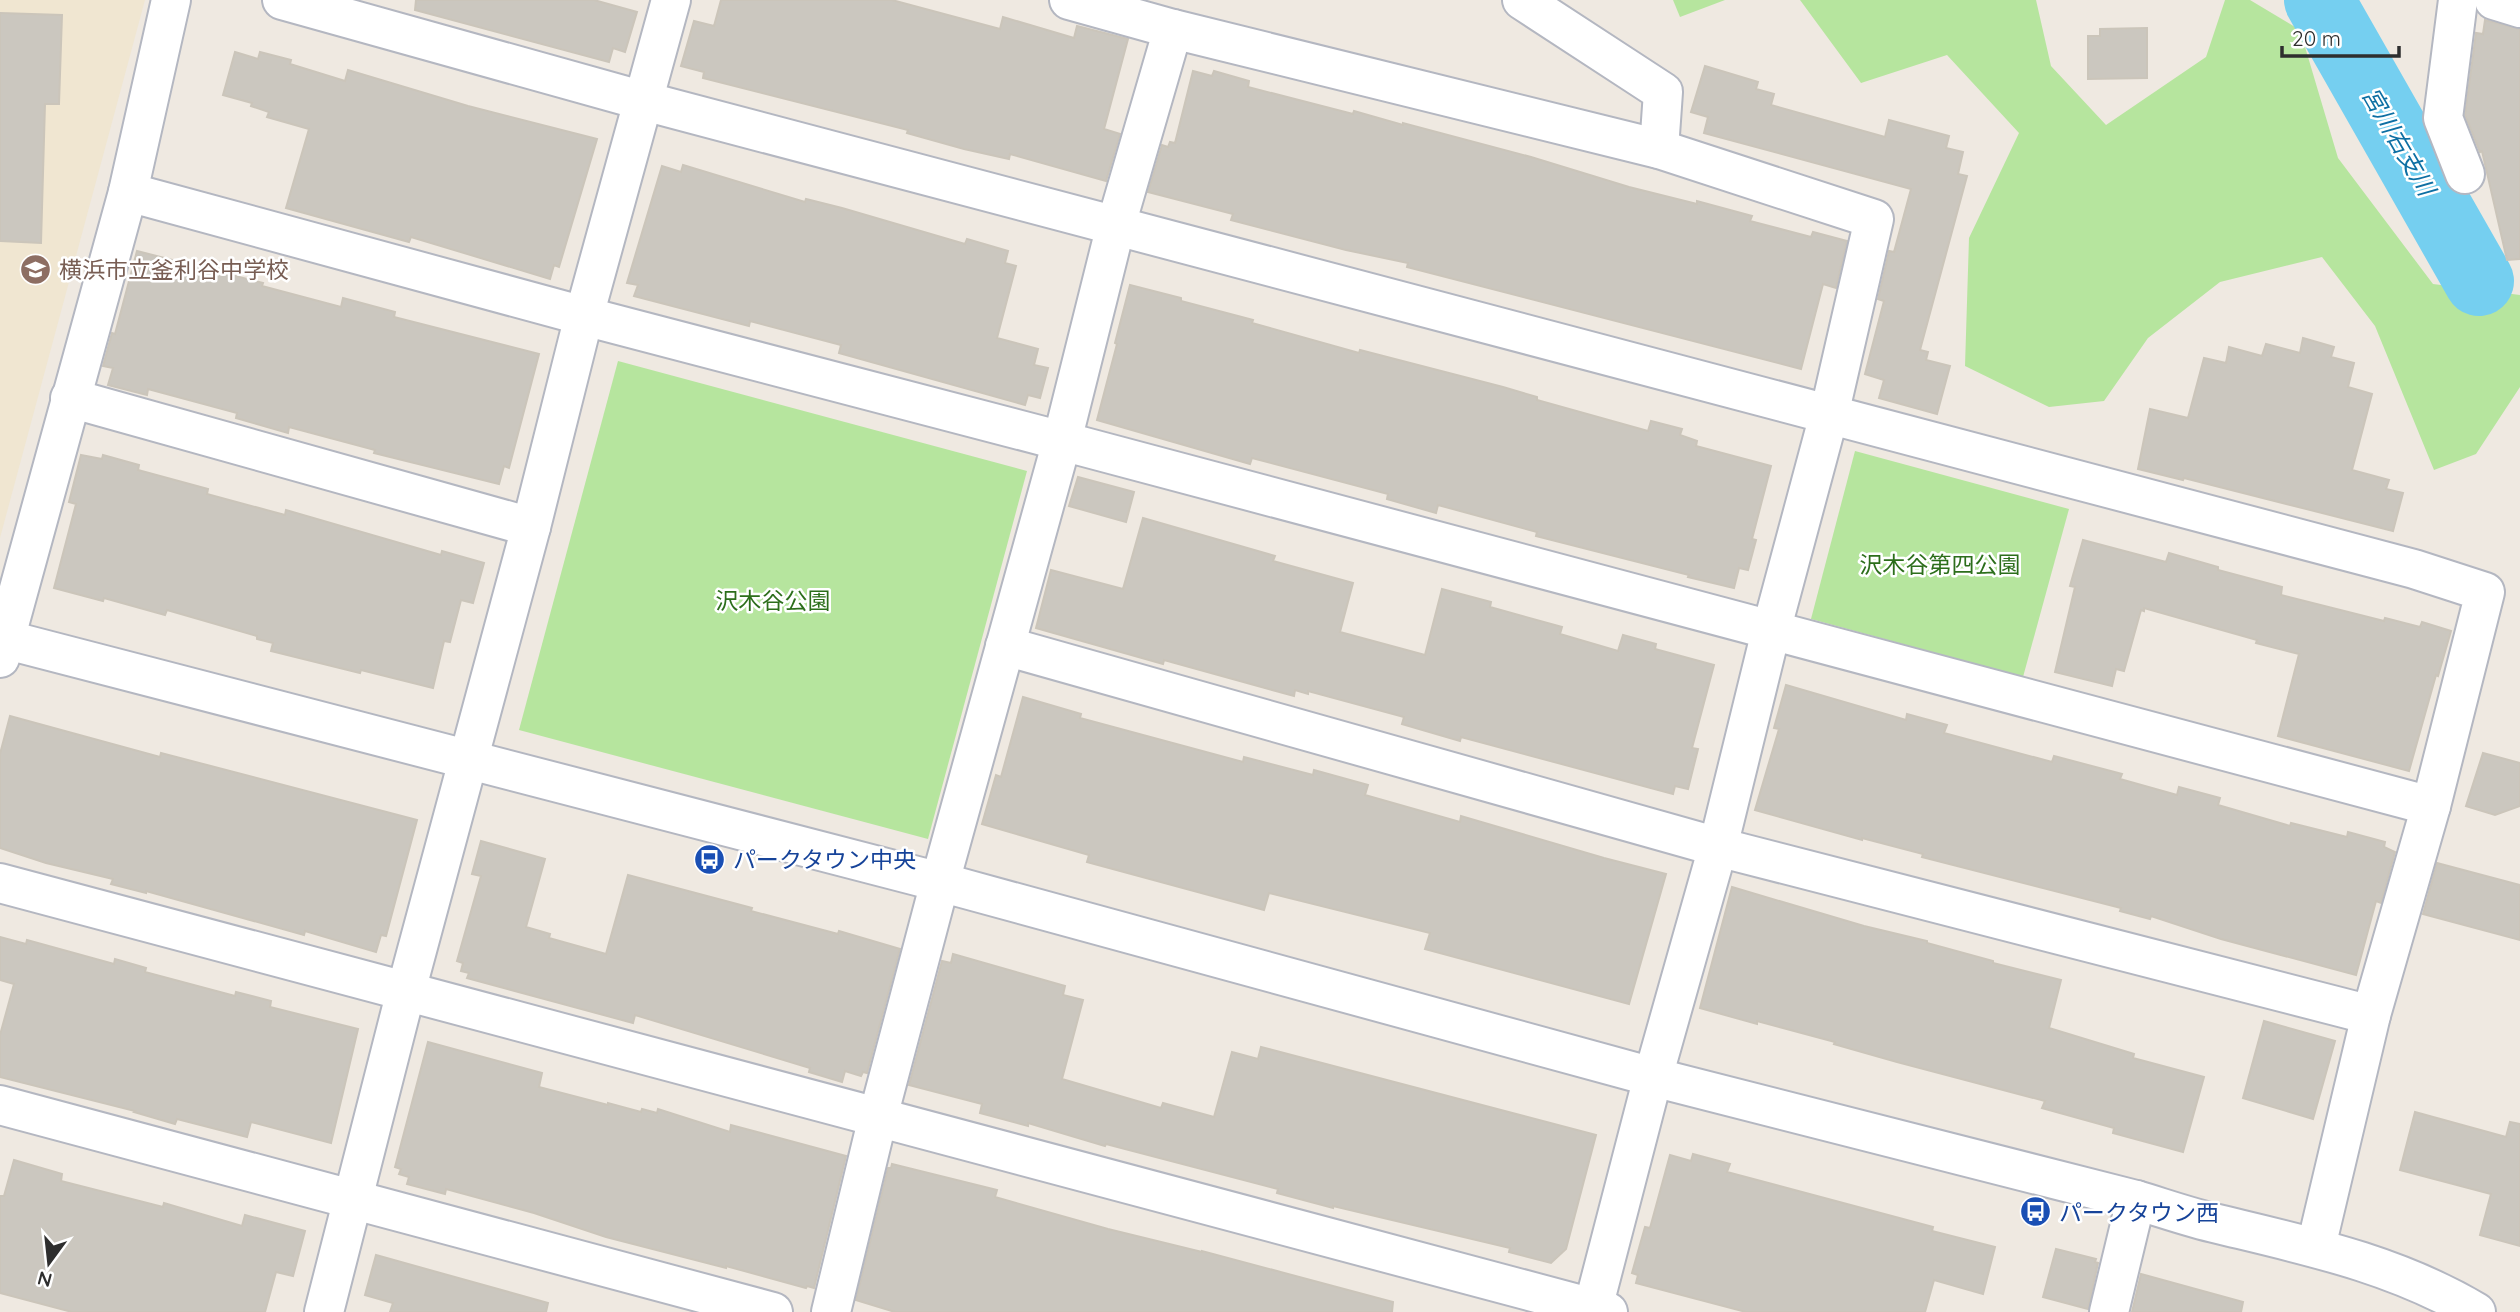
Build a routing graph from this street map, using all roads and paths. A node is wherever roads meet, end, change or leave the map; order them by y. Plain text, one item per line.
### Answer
1 (172, 0) edge
2 (282, 0) edge
3 (671, 0) edge
4 (1069, 0) edge
5 (1521, 0) edge
6 (2458, 0) edge
7 (2494, 0) edge
8 (2520, 8) edge
9 (1172, 29) junction
10 (645, 101) junction
11 (1659, 149) junction
12 (2465, 174) dead end
13 (128, 192) junction
14 (1116, 225) junction
15 (584, 316) junction
16 (70, 398) junction
17 (1829, 415) junction
18 (1062, 441) junction
19 (531, 527) junction
20 (1771, 631) junction
21 (2, 645) edge
22 (1005, 646) junction
23 (468, 758) junction
24 (2431, 806) junction
25 (1717, 847) junction
26 (940, 882) junction
27 (0, 883) edge
28 (406, 991) junction
29 (2371, 1015) junction
30 (1653, 1077) junction
31 (0, 1105) edge
32 (878, 1117) junction
33 (352, 1199) junction
34 (2136, 1200) junction
35 (2316, 1247) junction
36 (1598, 1311) edge
37 (324, 1312) edge
38 (773, 1312) edge
39 (831, 1312) edge
40 (2109, 1312) edge
41 (2476, 1312) edge

1 - 13 street
2 - 10 street
3 - 10 street
4 - 9 street
5 - 11 street
6 - 12 street
7 - 8 street
9 - 11 street
9 - 14 street
10 - 14 street
10 - 15 street
11 - 17 street
13 - 15 street
13 - 16 street
14 - 17 street
14 - 18 street
15 - 18 street
15 - 19 street
16 - 19 street
16 - 21 street
17 - 20 street
17 - 24 street
18 - 20 street
18 - 22 street
19 - 23 street
20 - 24 street
20 - 25 street
21 - 23 street
22 - 25 street
22 - 26 street
23 - 26 street
23 - 28 street
24 - 29 street
25 - 29 street
25 - 30 street
26 - 30 street
26 - 32 street
27 - 28 street
28 - 32 street
28 - 33 street
29 - 35 street
30 - 34 street
30 - 36 street
31 - 33 street
32 - 36 street
32 - 39 street
33 - 37 street
33 - 38 street
34 - 35 street
34 - 40 street
35 - 41 street

